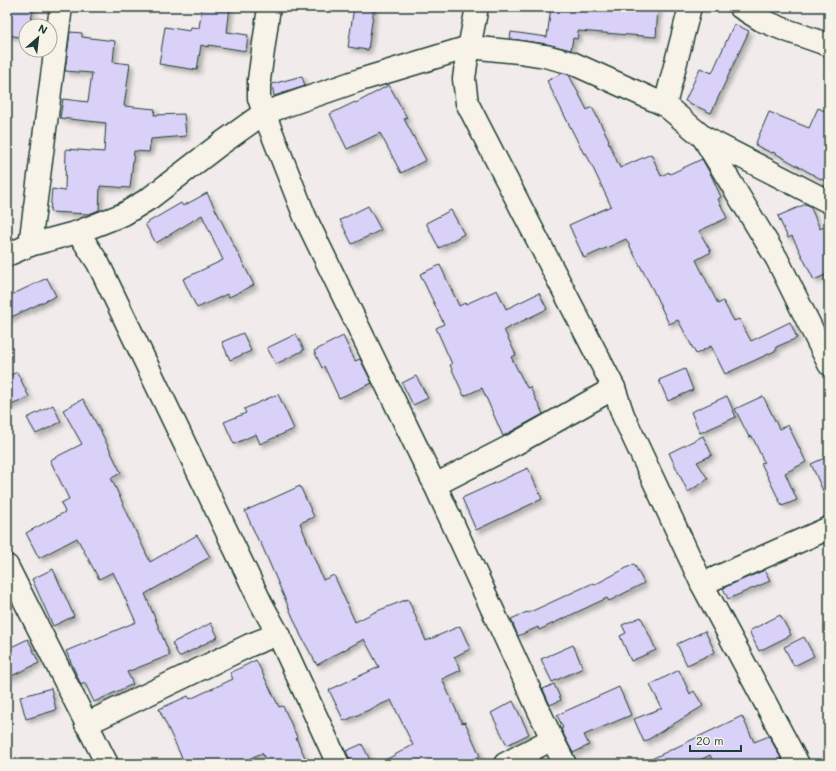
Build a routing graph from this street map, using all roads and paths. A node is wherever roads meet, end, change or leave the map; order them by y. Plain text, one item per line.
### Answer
1 (61, 7) edge
2 (269, 7) edge
3 (476, 7) edge
4 (690, 7) edge
5 (740, 7) edge
6 (829, 45) edge
7 (469, 47) junction
8 (665, 105) junction
9 (264, 113) junction
10 (703, 137) junction
11 (829, 202) edge
12 (78, 232) junction
13 (30, 245) junction
14 (7, 255) edge
15 (829, 364) edge
16 (614, 388) junction
17 (435, 485) junction
18 (829, 528) edge
19 (7, 566) edge
20 (702, 584) junction
21 (278, 634) junction
22 (86, 724) junction
23 (552, 739) junction
24 (107, 764) edge
25 (338, 764) edge
26 (505, 764) edge
27 (565, 764) edge
28 (798, 764) edge

1 - 13 street
2 - 9 street
3 - 7 street
4 - 8 street
5 - 6 street
7 - 8 street
7 - 9 street
7 - 16 street
8 - 10 street
9 - 12 street
9 - 17 street
10 - 11 street
10 - 15 street
12 - 13 street
12 - 21 street
13 - 14 street
16 - 17 street
16 - 20 street
17 - 23 street
18 - 20 street
19 - 22 street
20 - 28 street
21 - 22 street
21 - 25 street
22 - 24 street
23 - 26 street
23 - 27 street

